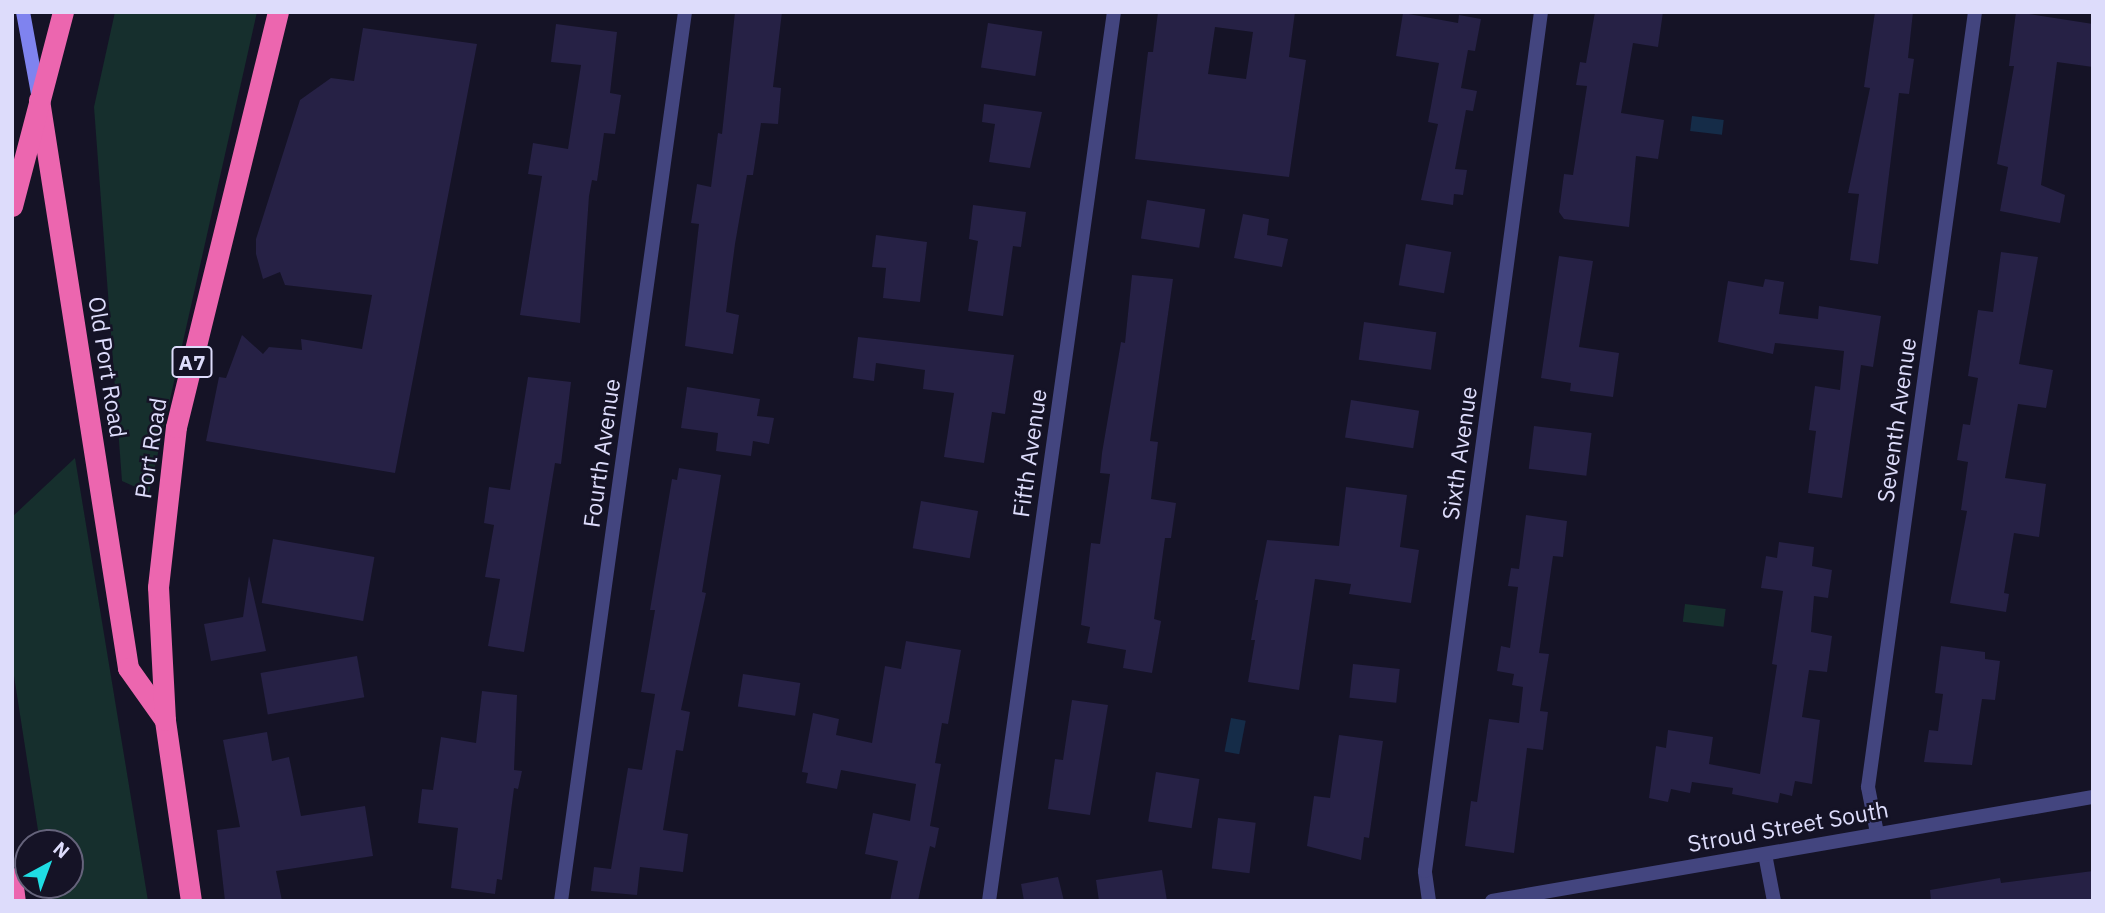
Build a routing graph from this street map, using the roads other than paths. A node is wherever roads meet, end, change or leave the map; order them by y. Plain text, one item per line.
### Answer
1 (23, 12) edge
2 (63, 12) edge
3 (278, 12) edge
4 (685, 12) edge
5 (1114, 12) edge
6 (1541, 12) edge
7 (1975, 12) edge
8 (39, 100) junction
9 (12, 206) edge
10 (165, 720) junction
11 (2093, 797) edge
12 (1877, 833) junction
13 (1765, 854) junction
14 (12, 878) edge
15 (15, 901) edge
16 (191, 901) edge
17 (561, 901) edge
18 (989, 901) edge
19 (1429, 901) edge
20 (1492, 901) edge
21 (1774, 901) edge

1 - 8 main road, Old Port Road
2 - 8 highway
3 - 10 highway, Port Road / A7
4 - 17 street, Fourth Avenue
5 - 18 street, Fifth Avenue
6 - 19 street, Sixth Avenue
7 - 12 street, Seventh Avenue
8 - 9 highway
8 - 10 highway, Old Port Road
10 - 16 highway, Port Road / A7
11 - 12 street, Stroud Street South
12 - 13 street, Stroud Street South
13 - 20 street, Stroud Street South
13 - 21 street
14 - 15 highway

